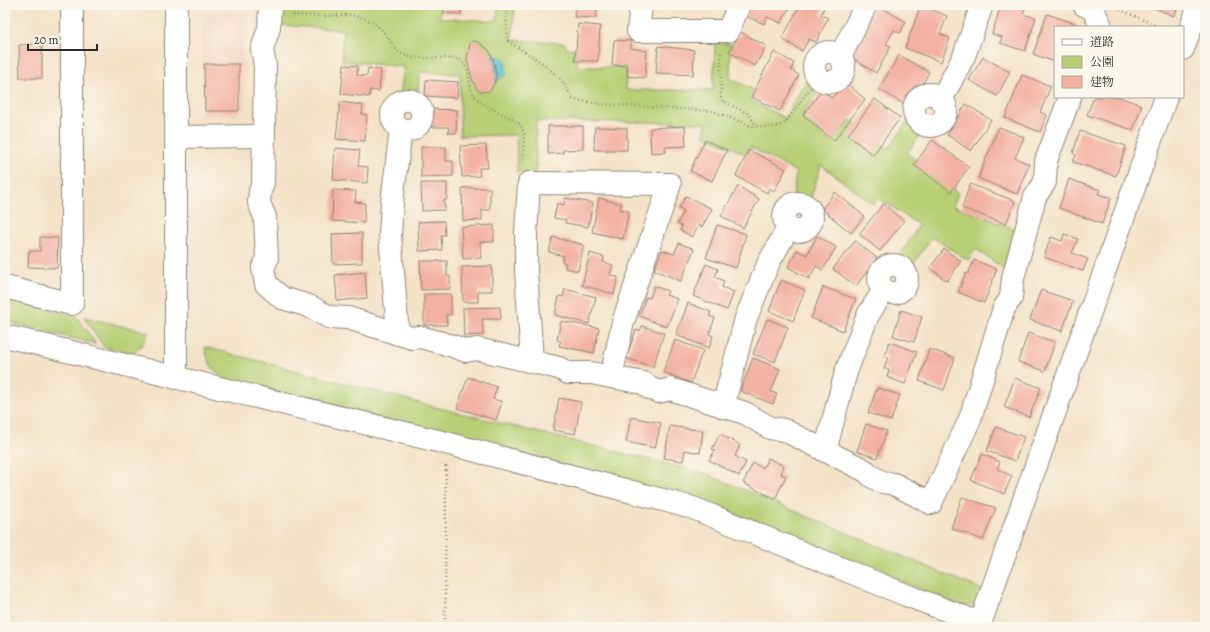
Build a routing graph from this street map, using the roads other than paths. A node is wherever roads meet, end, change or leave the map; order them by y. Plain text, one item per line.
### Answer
1 (72, 5) edge
2 (176, 5) edge
3 (641, 5) edge
4 (739, 5) edge
5 (866, 5) edge
6 (982, 5) edge
7 (1084, 5) edge
8 (1199, 5) edge
9 (270, 9) edge
10 (1099, 26) edge
11 (1184, 46) edge
12 (818, 78) road end
13 (1070, 98) edge
14 (1166, 98) edge
15 (942, 100) dead end
16 (401, 129) dead end
17 (264, 136) junction
18 (176, 137) junction
19 (788, 228) dead end
20 (5, 287) edge
21 (884, 290) dead end
22 (398, 334) junction
23 (5, 336) edge
24 (532, 361) junction
25 (176, 378) junction
26 (611, 378) junction
27 (723, 406) junction
28 (826, 451) junction
29 (980, 625) edge

1 - 20 street
2 - 18 street
3 - 4 street
5 - 12 street
6 - 15 street
7 - 10 street
8 - 11 street
9 - 17 street
13 - 28 street
14 - 29 street
16 - 22 street
17 - 18 street
17 - 22 street
18 - 25 street
19 - 27 street
21 - 28 street
22 - 24 street
23 - 25 street
24 - 26 street
24 - 26 street
25 - 29 street
26 - 27 street
27 - 28 street

